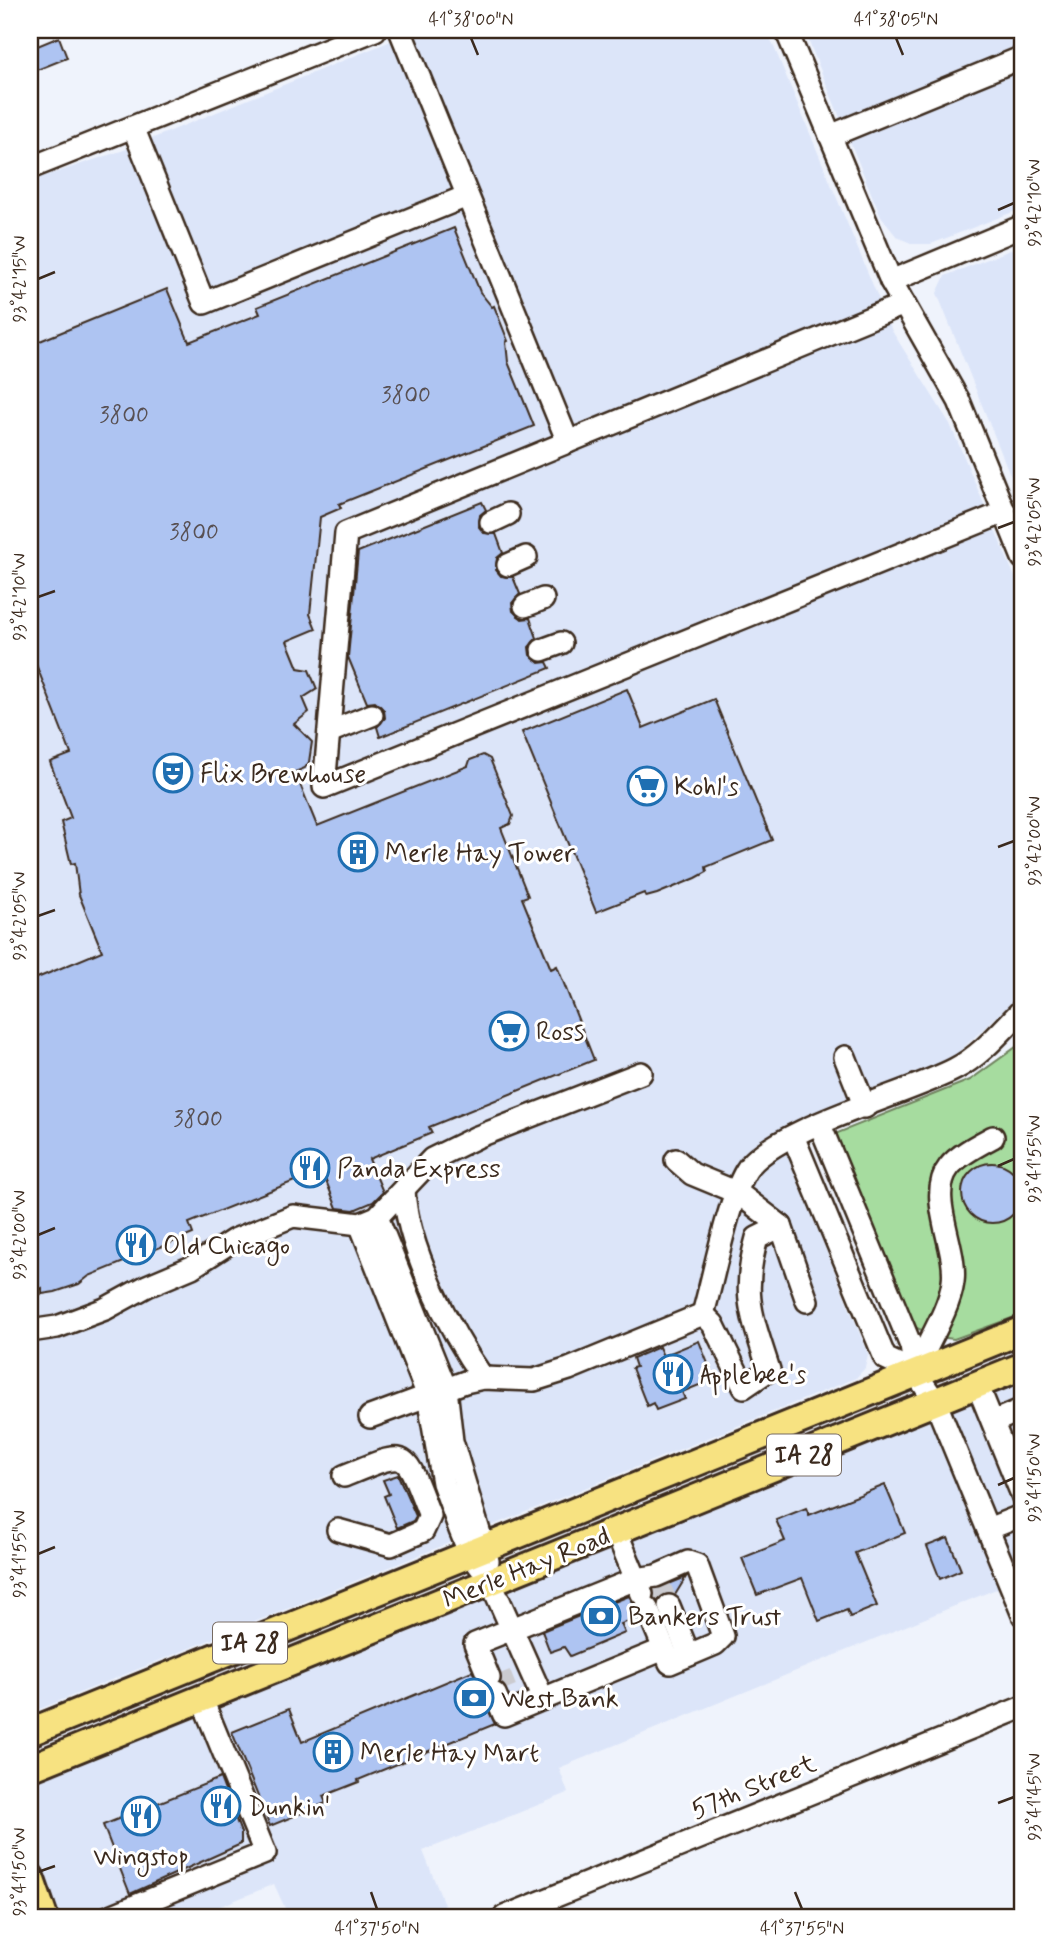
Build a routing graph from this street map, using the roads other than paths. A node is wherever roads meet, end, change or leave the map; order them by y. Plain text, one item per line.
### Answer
1 (374, 30) edge
2 (400, 30) edge
3 (786, 30) edge
4 (1023, 57) edge
5 (133, 127) junction
6 (830, 136) junction
7 (30, 168) edge
8 (467, 196) junction
9 (1023, 226) edge
10 (891, 281) junction
11 (904, 304) junction
12 (568, 442) junction
13 (1005, 512) junction
14 (1023, 558) edge
15 (355, 673) dead end
16 (333, 682) junction
17 (372, 715) dead end
18 (329, 732) junction
19 (1023, 1009) edge
20 (845, 1057) dead end
21 (641, 1073) dead end
22 (865, 1107) junction
23 (820, 1125) junction
24 (793, 1136) junction
25 (993, 1137) dead end
26 (676, 1160) dead end
27 (404, 1189) junction
28 (738, 1194) junction
29 (368, 1221) junction
30 (781, 1226) junction
31 (393, 1257) junction
32 (432, 1284) junction
33 (807, 1301) dead end
34 (704, 1314) junction
35 (1023, 1330) edge
36 (30, 1331) edge
37 (1023, 1366) edge
38 (915, 1372) junction
39 (483, 1378) junction
40 (977, 1384) junction
41 (437, 1392) junction
42 (935, 1401) junction
43 (1023, 1409) edge
44 (370, 1417) dead end
45 (993, 1422) junction
46 (344, 1476) dead end
47 (1023, 1497) edge
48 (1023, 1515) edge
49 (988, 1529) junction
50 (338, 1530) dead end
51 (616, 1531) junction
52 (477, 1549) junction
53 (490, 1580) junction
54 (652, 1592) junction
55 (1023, 1615) edge
56 (512, 1628) junction
57 (664, 1649) junction
58 (690, 1655) junction
59 (201, 1697) junction
60 (544, 1699) junction
61 (1023, 1707) edge
62 (30, 1732) edge
63 (30, 1768) edge
64 (30, 1877) edge
65 (44, 1917) edge
66 (108, 1917) edge
67 (504, 1917) edge

1 - 5 street
2 - 8 street
3 - 6 street
4 - 6 street
5 - 7 street
5 - 8 street
6 - 10 street
8 - 12 street
9 - 10 street
10 - 11 street
11 - 12 street
11 - 13 street
12 - 16 street
13 - 14 street
13 - 18 street
15 - 16 street
16 - 18 street
17 - 18 street
19 - 22 street
20 - 22 street
21 - 27 street
22 - 23 street
23 - 24 street
23 - 38 street
24 - 28 street
24 - 38 street
25 - 38 street
26 - 28 street
27 - 29 street
27 - 32 street
28 - 30 street
28 - 34 street
29 - 31 street
29 - 36 street
29 - 41 street
30 - 33 street
30 - 34 street
31 - 32 street
31 - 41 street
32 - 39 street
34 - 39 street
35 - 38 main road, Merle Hay Road / IA 28
37 - 40 main road, Merle Hay Road / IA 28
38 - 42 street
38 - 52 main road, Merle Hay Road / IA 28
39 - 41 street
40 - 42 main road, Merle Hay Road / IA 28
40 - 45 street
41 - 44 street
41 - 52 street
42 - 49 street
42 - 51 main road, Merle Hay Road / IA 28
43 - 45 street
45 - 47 street
46 - 50 street
48 - 49 street
49 - 55 street
51 - 53 main road, Merle Hay Road / IA 28
51 - 54 street
52 - 53 street
52 - 62 main road, Merle Hay Road / IA 28
53 - 56 street
53 - 59 main road, Merle Hay Road / IA 28
54 - 56 street
54 - 57 street
54 - 58 street
54 - 58 street
56 - 60 street
56 - 60 street
57 - 58 street
57 - 60 street
59 - 63 main road, Merle Hay Road / IA 28
59 - 66 street
61 - 67 street, 57th Street
64 - 65 main road

